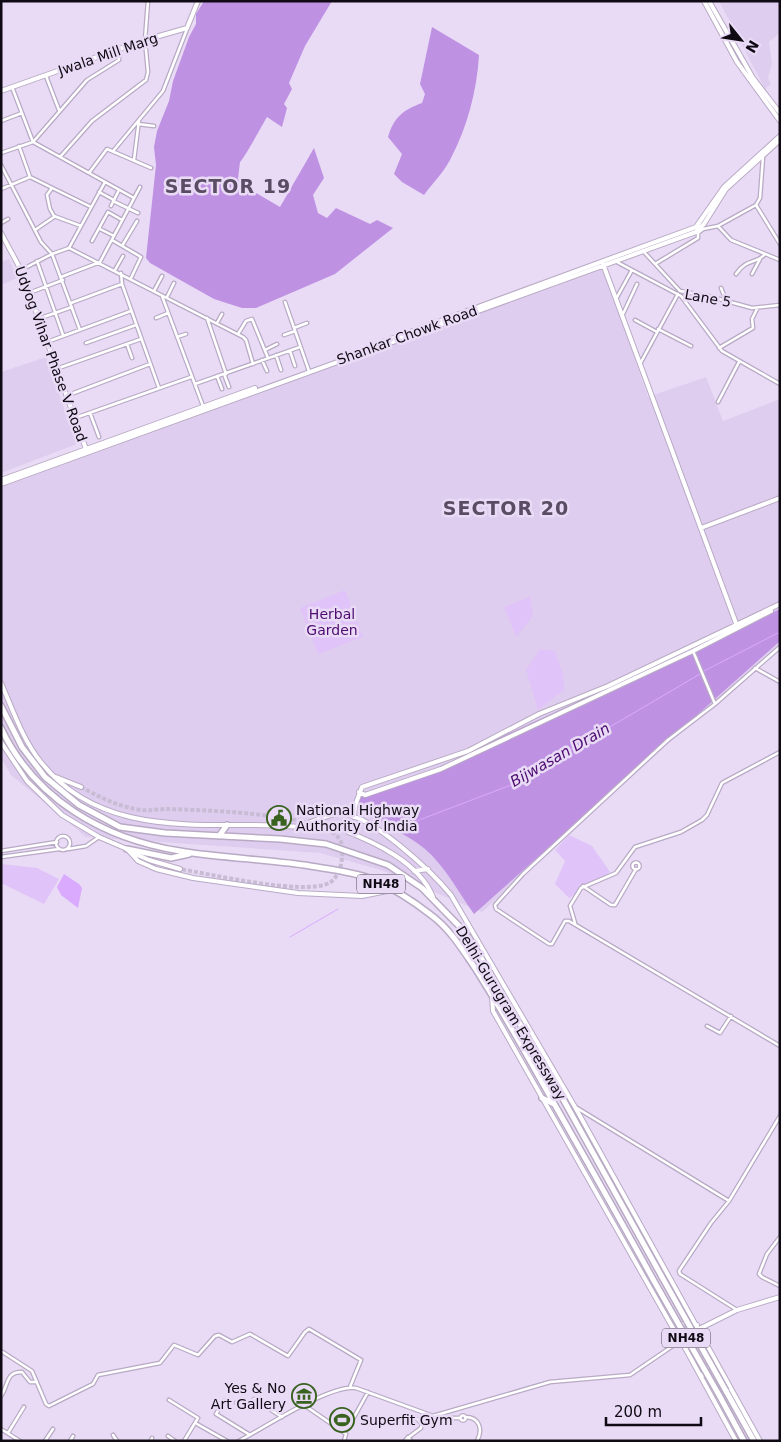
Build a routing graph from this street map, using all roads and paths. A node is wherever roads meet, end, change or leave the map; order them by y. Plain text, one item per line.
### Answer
1 (148, 1) edge
2 (198, 1) edge
3 (704, 1) edge
4 (709, 1) edge
5 (187, 28) junction
6 (145, 40) junction
7 (119, 50) junction
8 (746, 71) junction
9 (46, 76) junction
10 (12, 87) junction
11 (1, 91) edge
12 (59, 110) junction
13 (22, 113) junction
14 (780, 113) edge
15 (139, 120) junction
16 (1, 121) edge
17 (780, 121) edge
18 (138, 124) junction
19 (154, 126) dead end
20 (780, 136) edge
21 (780, 140) edge
22 (32, 142) junction
23 (19, 146) junction
24 (114, 150) junction
25 (1, 153) edge
26 (762, 153) junction
27 (60, 157) junction
28 (134, 160) junction
29 (1, 165) edge
30 (151, 168) dead end
31 (89, 173) junction
32 (30, 177) junction
33 (105, 182) junction
34 (10, 185) junction
35 (140, 187) dead end
36 (1, 188) edge
37 (52, 188) junction
38 (119, 190) junction
39 (99, 192) junction
40 (134, 198) junction
41 (112, 200) junction
42 (756, 205) junction
43 (110, 206) dead end
44 (91, 207) junction
45 (128, 208) junction
46 (138, 213) dead end
47 (54, 216) junction
48 (8, 219) dead end
49 (122, 220) junction
50 (137, 221) dead end
51 (1, 223) edge
52 (81, 226) junction
53 (718, 226) junction
54 (99, 228) junction
55 (34, 230) junction
56 (1, 233) edge
57 (114, 236) junction
58 (112, 240) junction
59 (92, 241) dead end
60 (780, 244) edge
61 (122, 246) junction
62 (69, 248) junction
63 (643, 251) junction
64 (52, 254) junction
65 (764, 255) junction
66 (123, 256) dead end
67 (760, 259) junction
68 (613, 260) junction
69 (780, 260) edge
70 (37, 261) junction
71 (100, 262) junction
72 (602, 263) junction
73 (655, 264) junction
74 (21, 270) junction
75 (115, 270) junction
76 (632, 270) junction
77 (121, 273) junction
78 (736, 274) dead end
79 (752, 274) dead end
80 (162, 276) dead end
81 (62, 278) junction
82 (131, 278) junction
83 (174, 283) dead end
84 (122, 284) junction
85 (637, 284) dead end
86 (46, 286) junction
87 (721, 288) dead end
88 (154, 291) junction
89 (679, 292) junction
90 (29, 293) junction
91 (162, 295) junction
92 (167, 298) junction
93 (616, 300) junction
94 (726, 300) junction
95 (285, 302) dead end
96 (71, 305) junction
97 (780, 305) edge
98 (757, 309) junction
99 (131, 311) junction
100 (55, 313) junction
101 (168, 313) junction
102 (222, 314) dead end
103 (622, 316) junction
104 (156, 318) dead end
105 (207, 318) junction
106 (38, 319) junction
107 (296, 320) dead end
108 (635, 320) dead end
109 (291, 321) junction
110 (217, 323) junction
111 (307, 323) dead end
112 (136, 325) junction
113 (80, 330) junction
114 (294, 330) junction
115 (658, 330) junction
116 (186, 334) dead end
117 (238, 334) junction
118 (284, 335) dead end
119 (64, 336) junction
120 (177, 337) junction
121 (141, 339) junction
122 (46, 342) junction
123 (86, 343) dead end
124 (127, 344) junction
125 (278, 344) dead end
126 (691, 346) dead end
127 (300, 347) junction
128 (719, 348) junction
129 (265, 350) junction
130 (290, 351) junction
131 (276, 356) junction
132 (132, 358) dead end
133 (268, 358) junction
134 (262, 360) junction
135 (739, 362) junction
136 (150, 364) junction
137 (253, 364) junction
138 (640, 364) junction
139 (295, 366) dead end
140 (56, 369) junction
141 (281, 370) dead end
142 (308, 370) junction
143 (267, 371) dead end
144 (225, 374) junction
145 (217, 376) junction
146 (191, 377) junction
147 (195, 384) junction
148 (780, 384) edge
149 (229, 387) dead end
150 (159, 388) junction
151 (222, 389) dead end
152 (66, 396) junction
153 (718, 402) dead end
154 (203, 406) junction
155 (90, 413) junction
156 (75, 418) junction
157 (99, 437) dead end
158 (86, 449) junction
159 (1, 480) edge
160 (1, 484) edge
161 (780, 498) edge
162 (701, 528) junction
163 (780, 605) edge
164 (738, 627) junction
165 (780, 647) edge
166 (693, 651) junction
167 (755, 668) junction
168 (780, 682) edge
169 (1, 683) edge
170 (715, 704) junction
171 (1, 706) edge
172 (1, 728) edge
173 (1, 742) edge
174 (780, 752) edge
175 (54, 776) junction
176 (81, 787) tunnel mouth
177 (359, 792) junction
178 (354, 817) junction
179 (226, 825) junction
180 (298, 828) junction
181 (219, 836) junction
182 (99, 837) junction
183 (57, 842) junction
184 (59, 849) junction
185 (67, 849) junction
186 (127, 849) junction
187 (1, 851) edge
188 (192, 853) junction
189 (1, 857) edge
190 (180, 869) tunnel mouth
191 (428, 869) junction
192 (636, 869) dead end
193 (414, 871) junction
194 (583, 886) junction
195 (392, 890) junction
196 (433, 898) junction
197 (575, 924) junction
198 (492, 995) junction
199 (731, 1016) junction
200 (707, 1026) dead end
201 (780, 1046) edge
202 (542, 1098) junction
203 (555, 1104) junction
204 (575, 1107) junction
205 (780, 1116) edge
206 (729, 1201) junction
207 (780, 1237) edge
208 (780, 1286) edge
209 (678, 1295) junction
210 (780, 1297) edge
211 (660, 1307) junction
212 (737, 1310) junction
213 (699, 1329) junction
214 (680, 1341) junction
215 (1, 1351) edge
216 (720, 1370) junction
217 (702, 1379) junction
218 (37, 1382) junction
219 (350, 1387) junction
220 (368, 1392) junction
221 (1, 1396) edge
222 (169, 1400) dead end
223 (224, 1401) dead end
224 (236, 1403) dead end
225 (304, 1405) junction
226 (24, 1407) dead end
227 (459, 1408) junction
228 (282, 1416) junction
229 (410, 1416) dead end
230 (428, 1416) junction
231 (463, 1417) junction
232 (451, 1418) dead end
233 (353, 1419) dead end
234 (421, 1421) junction
235 (198, 1424) dead end
236 (53, 1428) dead end
237 (1, 1429) edge
238 (8, 1434) junction
239 (113, 1435) dead end
240 (73, 1436) dead end
241 (168, 1436) dead end
242 (249, 1436) junction
243 (410, 1439) edge
244 (251, 1440) edge
245 (20, 1441) edge
246 (45, 1441) edge
247 (70, 1441) edge
248 (117, 1441) edge
249 (175, 1441) edge
250 (184, 1441) edge
251 (227, 1441) edge
252 (239, 1441) edge
253 (344, 1441) edge
254 (405, 1441) edge
255 (477, 1441) edge
256 (736, 1441) edge
257 (744, 1441) edge
258 (754, 1441) edge
259 (760, 1441) edge

1 - 6 street
2 - 5 main road
3 - 8 main road
4 - 8 main road
5 - 6 main road, Jwala Mill Marg
5 - 15 street
6 - 7 main road, Jwala Mill Marg
6 - 27 street
7 - 9 main road, Jwala Mill Marg
7 - 12 street
8 - 14 main road
8 - 17 main road
9 - 10 main road, Jwala Mill Marg
9 - 12 street
10 - 11 main road, Jwala Mill Marg
10 - 13 street
12 - 22 street
13 - 16 street
13 - 22 street
15 - 18 street
15 - 24 street
18 - 19 street
18 - 28 street
20 - 26 main road, Shankar Chowk Road
21 - 26 main road, Shankar Chowk Road
22 - 23 street
22 - 27 street
23 - 25 street
23 - 32 street
24 - 28 street
24 - 31 street
26 - 42 street
26 - 63 main road, Shankar Chowk Road
26 - 72 main road, Shankar Chowk Road
27 - 31 street
28 - 30 street
29 - 34 street
31 - 33 street
32 - 34 street
32 - 37 street
33 - 38 street
33 - 39 street
34 - 36 street
34 - 55 street
35 - 40 street
37 - 44 street
37 - 47 street
38 - 40 street
38 - 41 street
39 - 41 street
39 - 44 street
40 - 45 street
41 - 43 street
41 - 45 street
42 - 53 street
42 - 60 street
44 - 52 street
45 - 46 street
45 - 49 street
47 - 52 street
47 - 55 street
48 - 51 street
49 - 54 street
49 - 57 street
50 - 61 street
52 - 62 street
53 - 65 street
53 - 73 street
54 - 57 street
54 - 59 street
55 - 64 street
56 - 74 main road, Udyog Vihar Phase V Road
57 - 58 street
58 - 61 street
58 - 71 street
61 - 82 street
62 - 64 street
62 - 71 street
63 - 68 main road, Shankar Chowk Road
63 - 73 street
64 - 70 street
64 - 81 street
65 - 67 street
65 - 69 street
66 - 75 street
67 - 78 street
67 - 79 street
68 - 72 main road, Shankar Chowk Road
68 - 76 street, Lane 5
70 - 74 street
70 - 86 street
71 - 75 street
71 - 81 street
72 - 93 main road
72 - 142 main road, Shankar Chowk Road
73 - 89 street
74 - 90 main road, Udyog Vihar Phase V Road
75 - 77 street
76 - 89 street, Lane 5
76 - 93 street
77 - 82 street
77 - 84 street
80 - 88 street
81 - 86 street
81 - 96 street
82 - 88 street
83 - 92 street
84 - 96 street
84 - 99 street
85 - 103 street
86 - 90 street
86 - 100 street
87 - 94 street
88 - 91 street
89 - 94 street, Lane 5
89 - 115 street
89 - 128 street
90 - 106 main road, Udyog Vihar Phase V Road
91 - 92 street
91 - 101 street
92 - 105 street
93 - 103 main road
94 - 98 street, Lane 5
95 - 109 street
96 - 100 street
96 - 113 street
97 - 98 street, Lane 5
98 - 128 street
99 - 112 street
99 - 113 street
100 - 106 street
100 - 119 street
101 - 104 street
101 - 120 street
102 - 110 street
103 - 138 main road
105 - 110 street
105 - 144 street
106 - 122 main road, Udyog Vihar Phase V Road
107 - 109 street
108 - 115 street
109 - 114 street
110 - 117 street
111 - 114 street
112 - 121 street
112 - 123 street
113 - 119 street
114 - 118 street
114 - 127 street
115 - 126 street
115 - 138 street
116 - 120 street
117 - 129 street
117 - 137 street
119 - 122 street
120 - 146 street
121 - 124 street
121 - 136 street
122 - 140 main road, Udyog Vihar Phase V Road
124 - 132 street
124 - 140 street
125 - 129 street
127 - 130 street
127 - 142 street
128 - 135 street
129 - 133 street
130 - 131 street
130 - 139 street
131 - 133 street
131 - 141 street
133 - 134 street
134 - 137 street
134 - 143 street
135 - 148 street
135 - 153 street
136 - 150 street
136 - 152 street
137 - 144 street
138 - 162 main road
140 - 152 main road, Udyog Vihar Phase V Road
142 - 154 main road, Shankar Chowk Road
142 - 160 main road, Shankar Chowk Road
144 - 145 street
144 - 149 street
145 - 147 street
145 - 151 street
146 - 147 street
146 - 150 street
147 - 154 street
150 - 155 street
152 - 156 main road, Udyog Vihar Phase V Road
154 - 158 main road, Shankar Chowk Road
155 - 156 street
155 - 157 street
156 - 158 main road, Udyog Vihar Phase V Road
158 - 159 main road, Shankar Chowk Road
161 - 162 main road
162 - 164 main road
163 - 164 main road
164 - 166 main road
164 - 177 main road
165 - 167 street
166 - 170 street
166 - 177 main road
167 - 168 street
167 - 170 street
169 - 175 main road
170 - 197 street
171 - 181 highway, Delhi-Gurugram Expressway / NH48
172 - 188 highway, Delhi-Gurugram Expressway / NH48
173 - 182 main road
174 - 194 street
175 - 176 main road
175 - 179 main road
177 - 178 main road
178 - 180 main road
178 - 191 main road
179 - 180 main road
179 - 181 highway
180 - 193 main road
181 - 196 highway, Delhi-Gurugram Expressway / NH48
182 - 185 street
182 - 186 main road
183 - 184 street
183 - 185 street
183 - 187 street
184 - 185 street
184 - 189 street
186 - 188 highway
186 - 190 main road
186 - 195 main road
188 - 195 highway, Delhi-Gurugram Expressway / NH48
191 - 193 main road
191 - 204 main road
192 - 194 street
193 - 196 main road
194 - 197 street
195 - 198 highway, Delhi-Gurugram Expressway / NH48
196 - 258 highway, Delhi-Gurugram Expressway / NH48, bridge
197 - 199 street
198 - 202 main road
198 - 203 highway, Delhi-Gurugram Expressway / NH48
199 - 200 street
199 - 201 street
202 - 203 highway
202 - 211 main road
203 - 257 highway, Delhi-Gurugram Expressway / NH48, bridge
204 - 206 street
204 - 209 main road
205 - 206 street
206 - 212 street
207 - 208 street
209 - 211 main road
209 - 213 main road
210 - 212 main road
211 - 214 main road
212 - 213 main road
213 - 214 main road
213 - 214 main road
213 - 216 main road
214 - 217 main road
214 - 227 street
215 - 218 street
216 - 217 main road
216 - 259 main road
217 - 256 main road
218 - 219 street
218 - 221 street
219 - 220 street
219 - 225 street
220 - 230 street
220 - 233 street
222 - 250 street
223 - 242 street
224 - 228 street
225 - 228 street
225 - 253 street
226 - 238 street
227 - 230 street
227 - 231 street
228 - 242 street
229 - 234 street
230 - 234 street
231 - 232 street
231 - 255 street
234 - 243 street
235 - 251 street
236 - 246 street
237 - 238 street
238 - 245 street
239 - 248 street
240 - 247 street
241 - 249 street
242 - 244 street
242 - 252 street
243 - 254 street

